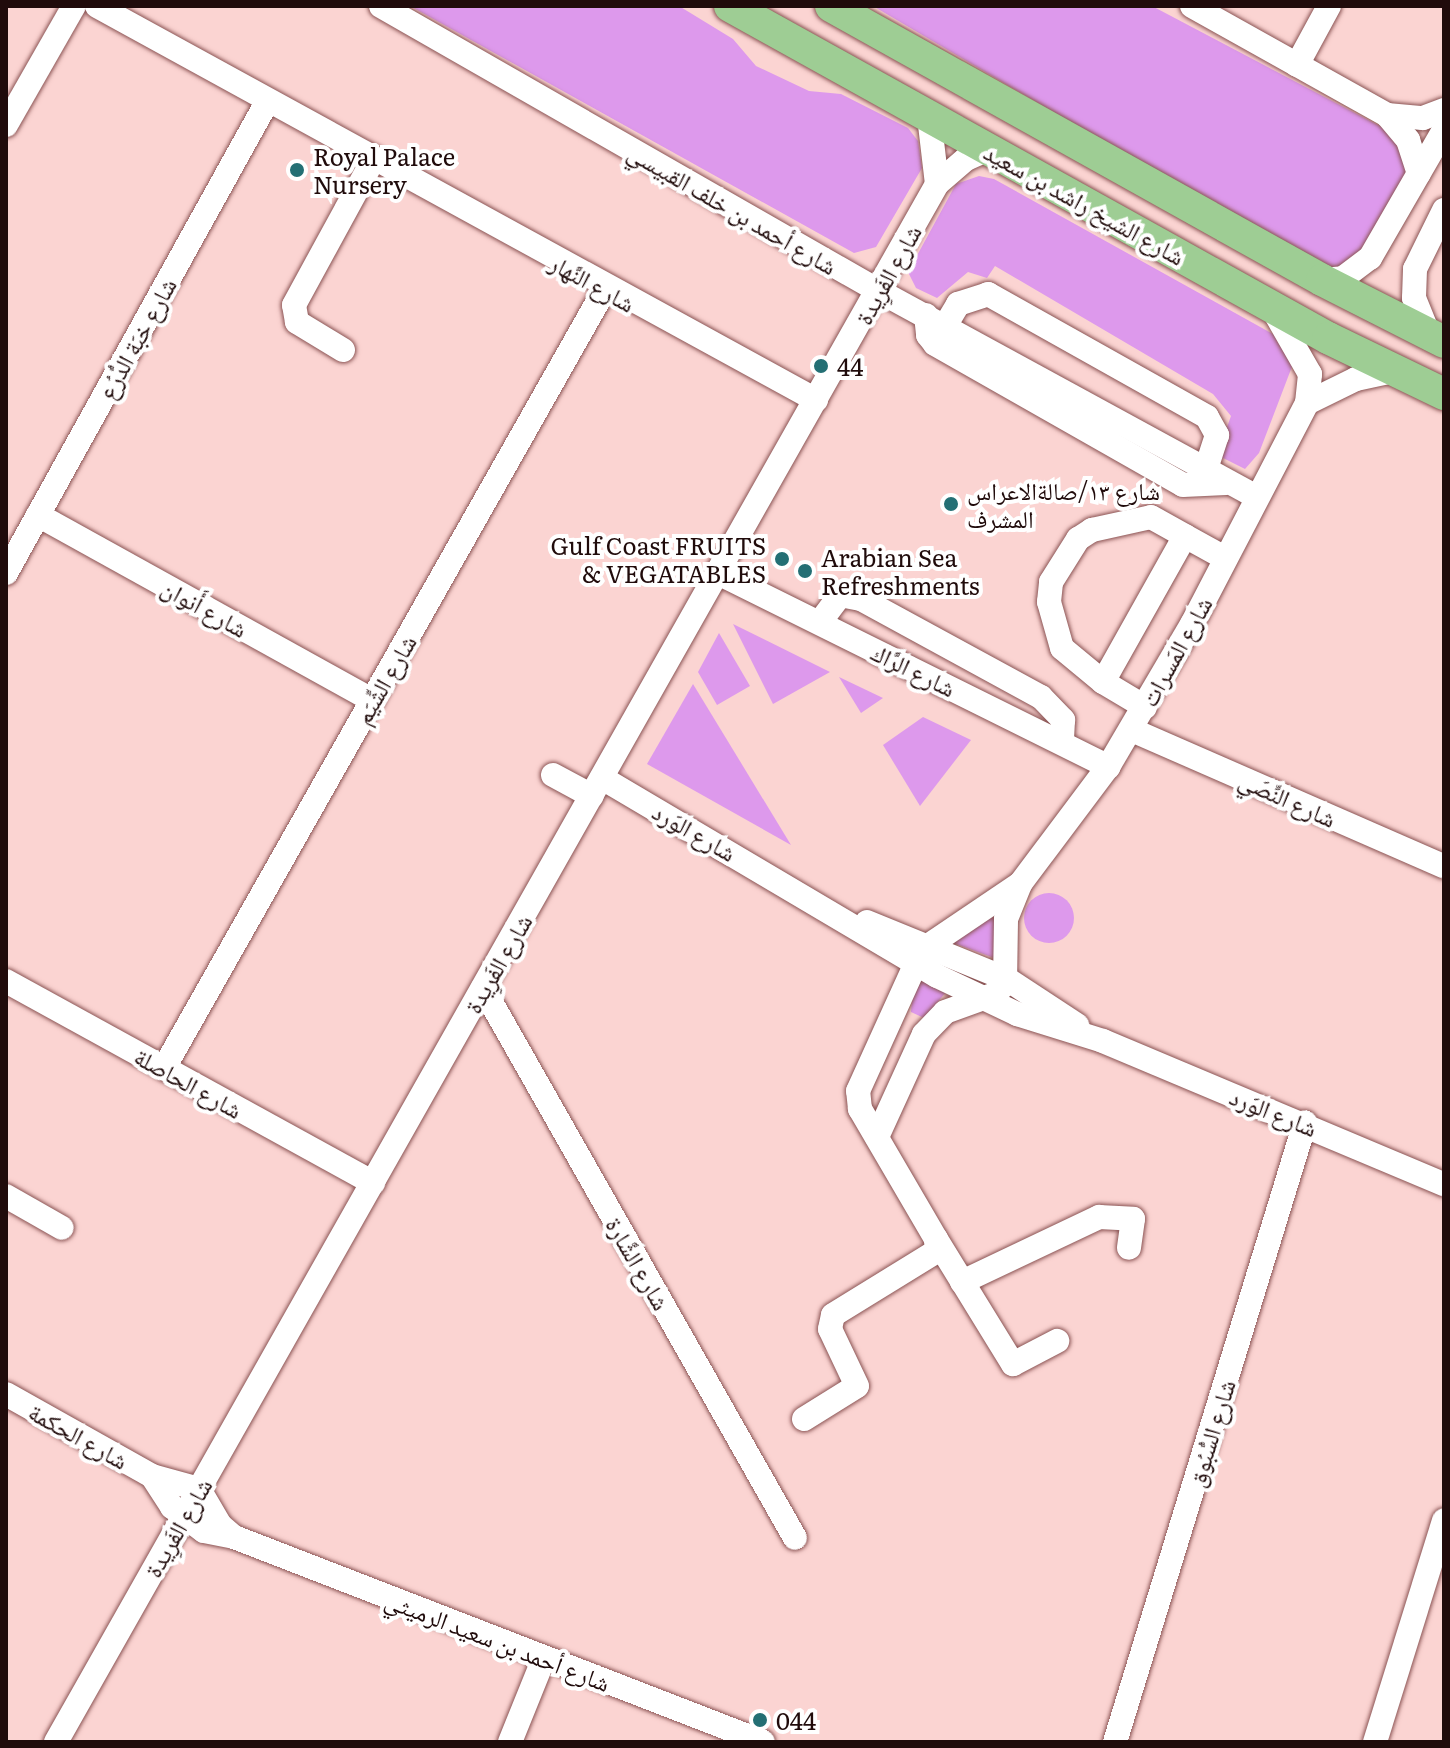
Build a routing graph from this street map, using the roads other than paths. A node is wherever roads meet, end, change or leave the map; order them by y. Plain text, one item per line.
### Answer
1 (74, 6) edge
2 (97, 6) edge
3 (381, 6) edge
4 (730, 6) edge
5 (831, 6) edge
6 (1329, 6) edge
7 (1197, 7) edge
8 (1297, 65) junction
9 (267, 102) junction
10 (1444, 110) edge
11 (1387, 115) junction
12 (929, 116) junction
13 (6, 125) edge
14 (1444, 130) edge
15 (988, 149) junction
16 (373, 160) junction
17 (1419, 173) junction
18 (937, 184) junction
19 (1444, 210) edge
20 (1389, 225) junction
21 (1428, 244) junction
22 (1322, 280) junction
23 (605, 289) junction
24 (877, 290) junction
25 (1271, 306) junction
26 (935, 321) junction
27 (1437, 339) edge
28 (343, 350) dead end
29 (1393, 371) junction
30 (1444, 394) edge
31 (816, 400) junction
32 (1307, 403) junction
33 (1216, 478) junction
34 (1256, 497) junction
35 (38, 515) junction
36 (1185, 536) junction
37 (1225, 558) junction
38 (6, 573) edge
39 (718, 573) junction
40 (820, 622) junction
41 (1103, 682) junction
42 (372, 700) junction
43 (1145, 707) junction
44 (1132, 730) junction
45 (1062, 740) junction
46 (1108, 767) junction
47 (553, 775) dead end
48 (597, 787) junction
49 (1444, 866) edge
50 (1020, 884) junction
51 (922, 954) junction
52 (1007, 979) junction
53 (6, 981) edge
54 (483, 988) junction
55 (984, 998) junction
56 (1103, 1041) junction
57 (164, 1068) junction
58 (1305, 1123) junction
59 (877, 1137) junction
60 (373, 1183) junction
61 (1444, 1184) edge
62 (6, 1196) edge
63 (62, 1228) dead end
64 (936, 1239) junction
65 (1129, 1248) dead end
66 (962, 1282) junction
67 (1057, 1341) dead end
68 (6, 1394) edge
69 (804, 1419) dead end
70 (152, 1476) junction
71 (199, 1489) junction
72 (182, 1518) junction
73 (1444, 1521) edge
74 (234, 1537) junction
75 (795, 1538) dead end
76 (544, 1658) junction
77 (56, 1742) edge
78 (510, 1742) edge
79 (763, 1742) edge
80 (1115, 1742) edge
81 (1375, 1742) edge

1 - 13 street
2 - 9 street, شارع النَّهار
3 - 24 street, شارع أحمد بن خلف القبيسي
4 - 12 main road, شارع الشيخ راشد بن سعيد
5 - 22 main road, شارع الشيخ راشد بن سعيد
6 - 8 street
7 - 8 street
8 - 11 street
9 - 16 street, شارع النَّهار
9 - 35 street, شارع خبَة الدُّرُع
10 - 11 street
11 - 17 street
12 - 15 main road, شارع الشيخ راشد بن سعيد
12 - 18 street
14 - 17 street
15 - 18 street, شارع الفَرِيدة
15 - 25 main road, شارع الشيخ راشد بن سعيد
16 - 23 street, شارع النَّهار
16 - 28 street
17 - 20 street
18 - 24 street, شارع الفَرِيدة
19 - 21 street
20 - 21 street
20 - 22 street
21 - 27 street
22 - 27 main road, شارع الشيخ راشد بن سعيد
23 - 31 street, شارع النَّهار
23 - 42 street, شارع الشِّيَم
24 - 26 street, شارع أحمد بن خلف القبيسي
24 - 31 street, شارع الفَرِيدة
25 - 29 main road, شارع الشيخ راشد بن سعيد
25 - 32 street
26 - 33 street
26 - 33 street
29 - 30 main road, شارع الشيخ راشد بن سعيد
29 - 32 street
31 - 39 street, شارع الفَرِيدة
32 - 34 street, شارع المَسرات
33 - 34 street
34 - 37 street, شارع المَسرات
35 - 38 street, شارع خبَة الدُّرُع
35 - 42 street, شارع أَنوان
36 - 37 street
36 - 41 street
36 - 41 street
37 - 43 street, شارع المَسرات
39 - 40 street, شارع الرَّاك
39 - 48 street, شارع الفَرِيدة
40 - 45 street, شارع الرَّاك
40 - 45 street
41 - 43 street
42 - 57 street, شارع الشِّيَم
43 - 44 street, شارع المَسرات
44 - 46 street, شارع المَسرات
44 - 49 street, شارع النِّصَي
45 - 46 street, شارع الرَّاك
46 - 50 street, شارع المَسرات
47 - 48 street, شارع الوَرد
48 - 51 street, شارع الوَرد
48 - 54 street, شارع الفَرِيدة
50 - 51 street, شارع المَسرات
50 - 52 street, شارع المَسرات
51 - 52 street, شارع الوَرد
51 - 55 street, شارع الوَرد
51 - 59 street
52 - 55 street
52 - 56 street, شارع الوَرد
53 - 57 street, شارع الحاصلة
54 - 60 street, شارع الفَرِيدة
54 - 75 street, شارع الشَّارة
55 - 56 street, شارع الوَرد
55 - 59 street
56 - 58 street, شارع الوَرد
57 - 60 street, شارع الحاصلة
58 - 61 street, شارع الوَرد
58 - 80 street, شارع السُّبُوق
59 - 64 street
60 - 71 street, شارع الفَرِيدة
62 - 63 street
64 - 66 street
64 - 69 street
65 - 66 street
66 - 67 street
68 - 70 street, شارع الحكمة
70 - 71 street, شارع الحكمة
70 - 72 street, شارع الحكمة
71 - 72 street, شارع الفَرِيدة
71 - 74 street, شارع أحمد بن سعيد الرميثي
72 - 74 street, شارع أحمد بن سعيد الرميثي
72 - 77 street, شارع الفَرِيدة
73 - 81 street
74 - 76 street, شارع أحمد بن سعيد الرميثي
76 - 78 street
76 - 79 street, شارع أحمد بن سعيد الرميثي

